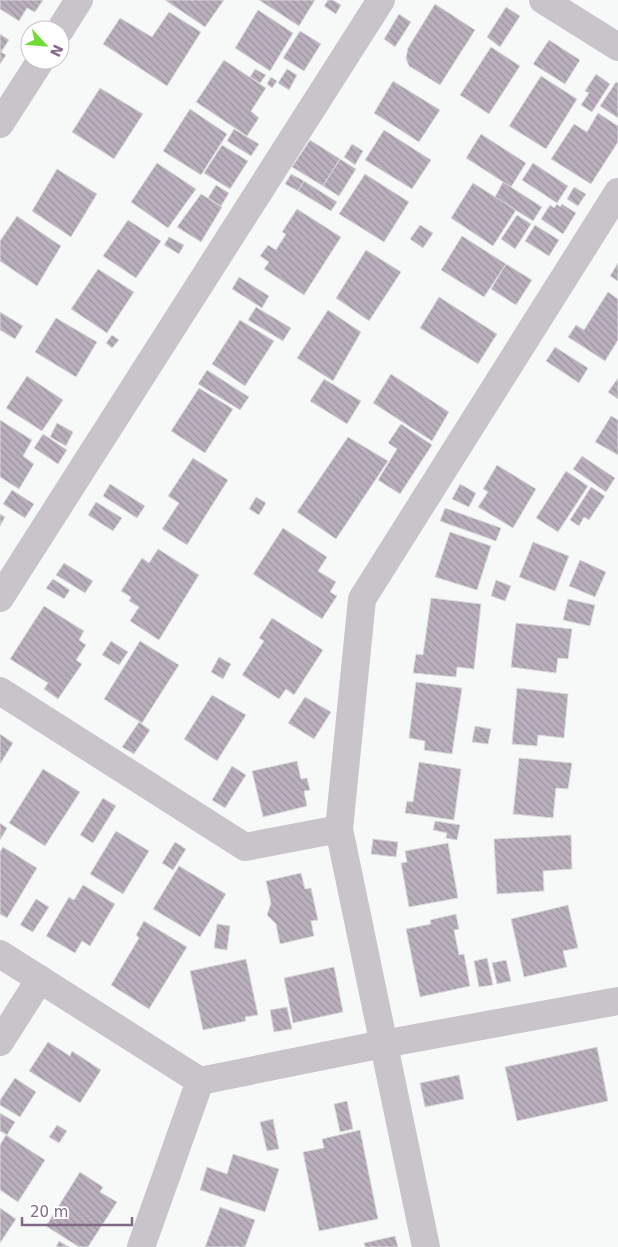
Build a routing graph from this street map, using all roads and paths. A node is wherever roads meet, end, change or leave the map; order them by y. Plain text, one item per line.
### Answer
1 (79, 0) edge
2 (380, 0) edge
3 (543, 0) edge
4 (66, 20) edge
5 (618, 47) edge
6 (35, 70) edge
7 (0, 124) edge
8 (618, 192) edge
9 (0, 598) edge
10 (0, 691) edge
11 (339, 829) junction
12 (0, 954) edge
13 (40, 979) junction
14 (618, 1001) edge
15 (0, 1042) edge
16 (383, 1044) junction
17 (200, 1081) junction
18 (142, 1247) edge
19 (426, 1247) edge

1 - 4 street
2 - 9 street
3 - 5 street
6 - 7 street
8 - 11 street
10 - 11 street
11 - 16 street
12 - 13 street
13 - 15 street
13 - 17 street
14 - 16 street
16 - 17 street
16 - 19 street
17 - 18 street

